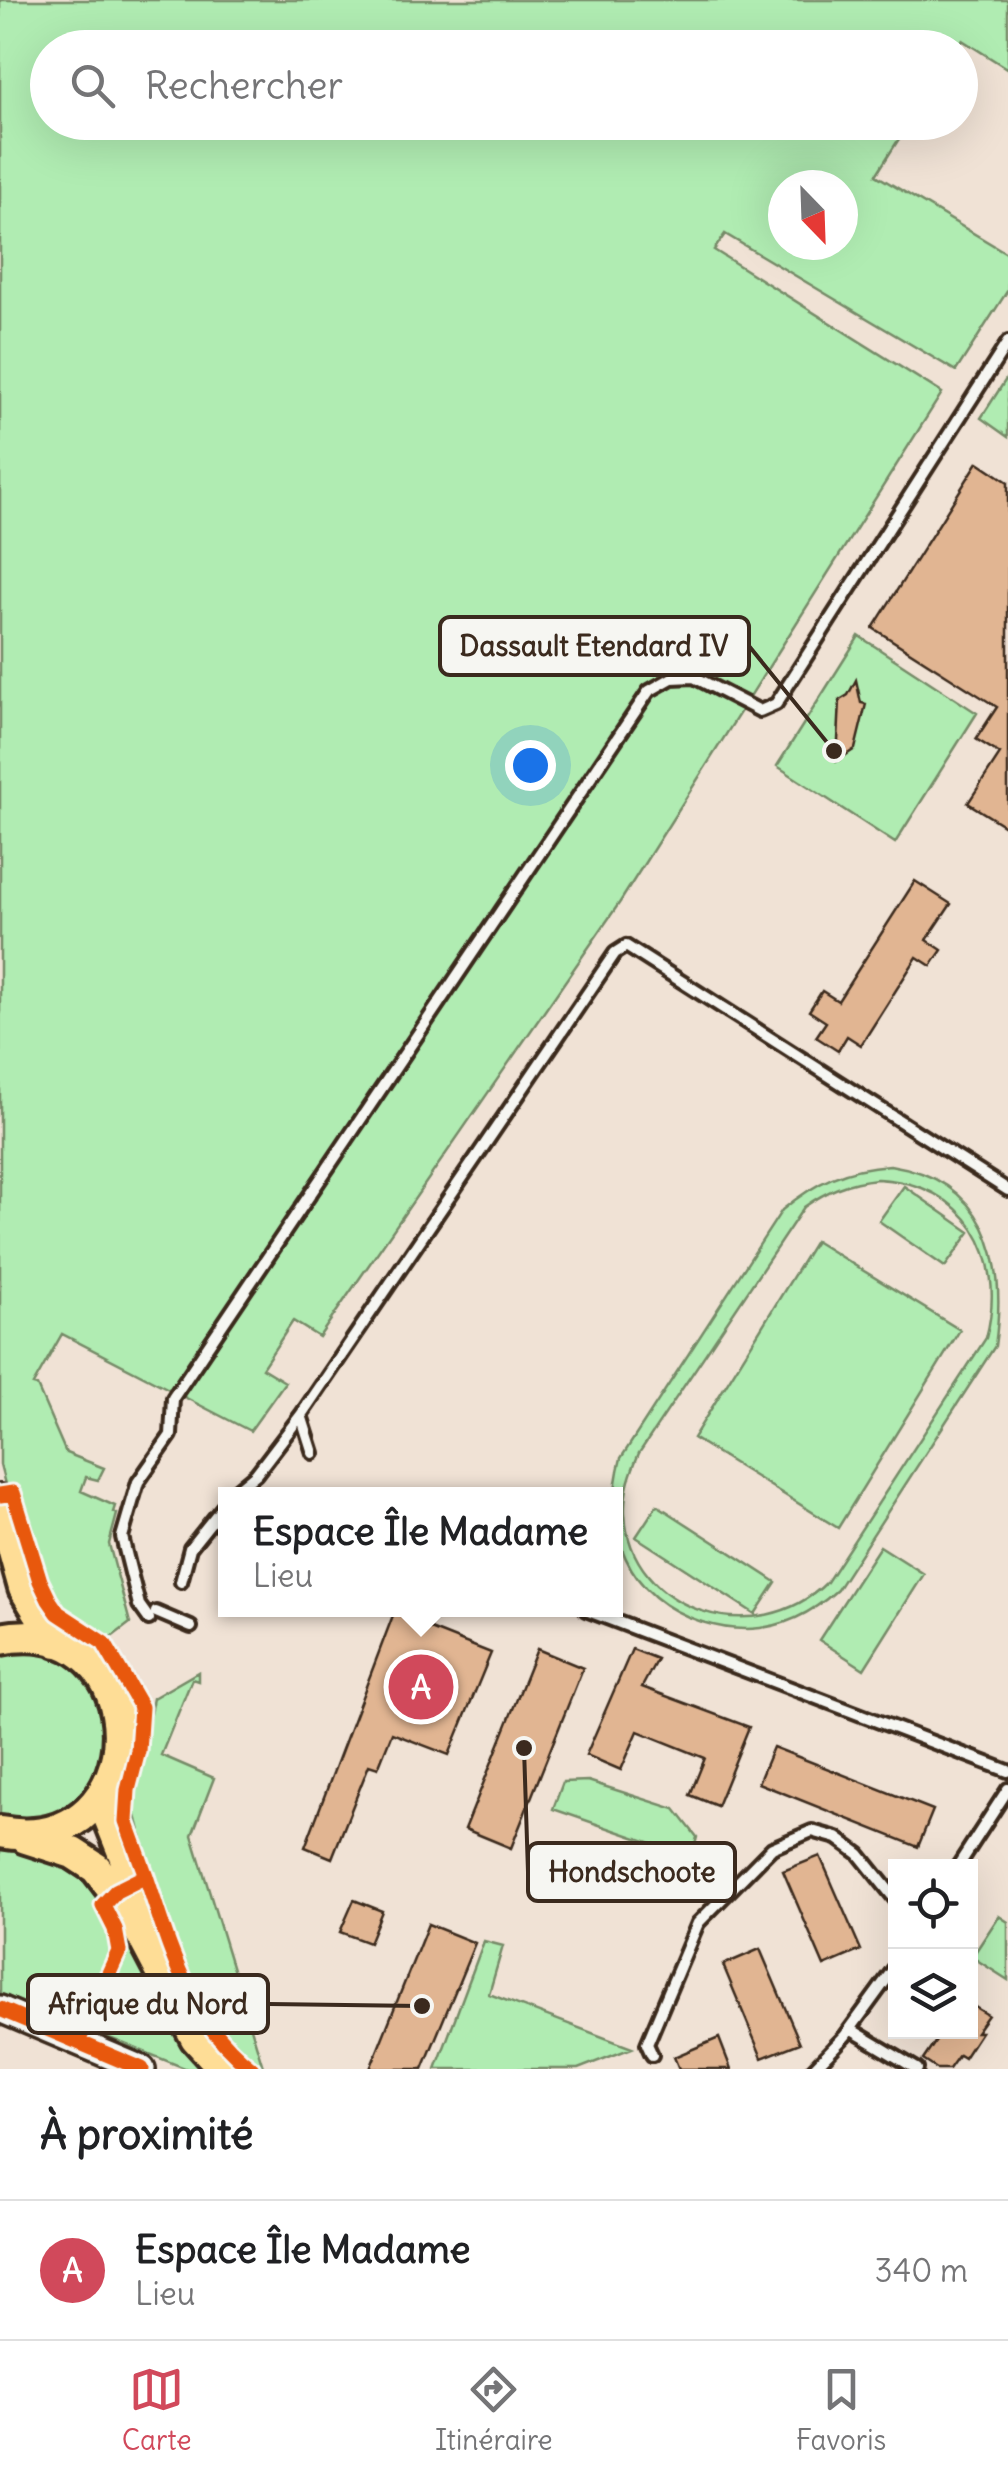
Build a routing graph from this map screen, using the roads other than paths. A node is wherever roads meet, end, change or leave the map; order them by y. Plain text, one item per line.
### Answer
1 (1008, 342) edge
2 (1008, 1190) edge
3 (301, 1415) junction
4 (313, 1454) dead end
5 (240, 1487) edge
6 (0, 1502) edge
7 (218, 1512) edge
8 (181, 1582) dead end
9 (604, 1617) edge
10 (191, 1626) dead end
11 (0, 1638) edge
12 (56, 1642) junction
13 (1008, 1771) edge
14 (108, 1783) junction
15 (1008, 1789) edge
16 (4, 1833) edge
17 (963, 1859) edge
18 (888, 1890) edge
19 (888, 1977) edge
20 (177, 1998) junction
21 (0, 2009) edge
22 (850, 2029) junction
23 (652, 2055) dead end
24 (142, 2069) edge
25 (224, 2069) edge
26 (813, 2069) edge
27 (917, 2069) edge

1 - 10 lane
2 - 3 lane
3 - 4 lane
3 - 5 lane
6 - 12 main road
7 - 8 lane
9 - 13 lane
11 - 12 main road
12 - 14 main road
14 - 16 main road
14 - 20 main road
15 - 17 lane
16 - 20 main road
18 - 23 lane
19 - 22 lane
20 - 25 main road
21 - 24 street
22 - 26 lane
22 - 27 lane

